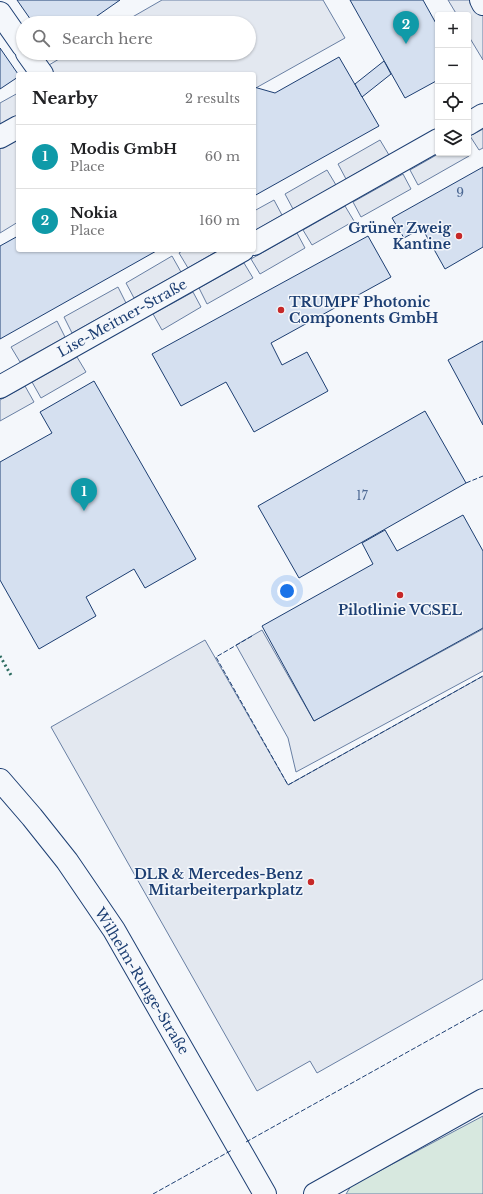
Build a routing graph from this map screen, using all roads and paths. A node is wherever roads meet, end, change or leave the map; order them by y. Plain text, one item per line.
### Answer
1 (481, 0) edge
2 (483, 4) edge
3 (0, 13) edge
4 (16, 36) edge
5 (33, 60) edge
6 (41, 72) edge
7 (483, 115) edge
8 (471, 122) edge
9 (16, 128) edge
10 (0, 137) edge
11 (435, 142) edge
12 (256, 243) edge
13 (239, 252) edge
14 (0, 387) edge
15 (0, 780) edge
16 (483, 1100) edge
17 (328, 1191) edge
18 (265, 1194) edge

1 - 2 street
3 - 4 street
5 - 6 street
7 - 8 street
9 - 10 street
11 - 12 street
13 - 14 street, Lise-Meitner-Straße
15 - 18 street, Wilhelm-Runge-Straße
16 - 17 street

